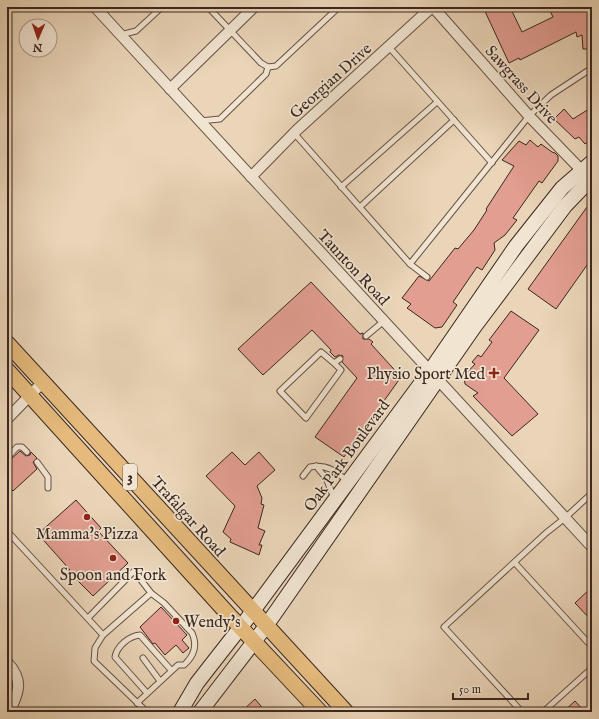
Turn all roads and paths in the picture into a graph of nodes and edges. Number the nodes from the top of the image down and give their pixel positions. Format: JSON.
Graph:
{"nodes":[{"id":1,"x":95,"y":7,"type":"edge"},
{"id":2,"x":162,"y":7,"type":"edge"},
{"id":3,"x":208,"y":7,"type":"edge"},
{"id":4,"x":254,"y":7,"type":"edge"},
{"id":5,"x":339,"y":7,"type":"edge"},
{"id":6,"x":432,"y":7,"type":"edge"},
{"id":7,"x":230,"y":31,"type":"junction"},
{"id":8,"x":120,"y":35,"type":"junction"},
{"id":9,"x":388,"y":46,"type":"junction"},
{"id":10,"x":268,"y":67,"type":"junction"},
{"id":11,"x":592,"y":68,"type":"edge"},
{"id":12,"x":170,"y":89,"type":"junction"},
{"id":13,"x":437,"y":102,"type":"junction"},
{"id":14,"x":529,"y":116,"type":"junction"},
{"id":15,"x":454,"y":120,"type":"junction"},
{"id":16,"x":199,"y":121,"type":"junction"},
{"id":17,"x":294,"y":133,"type":"junction"},
{"id":18,"x":492,"y":163,"type":"junction"},
{"id":19,"x":589,"y":172,"type":"edge"},
{"id":20,"x":251,"y":177,"type":"junction"},
{"id":21,"x":341,"y":187,"type":"junction"},
{"id":22,"x":360,"y":208,"type":"junction"},
{"id":23,"x":410,"y":264,"type":"junction"},
{"id":24,"x":427,"y":277,"type":"dead end"},
{"id":25,"x":384,"y":321,"type":"junction"},
{"id":26,"x":366,"y":336,"type":"dead end"},
{"id":27,"x":7,"y":343,"type":"edge"},
{"id":28,"x":340,"y":359,"type":"dead end"},
{"id":29,"x":334,"y":363,"type":"junction"},
{"id":30,"x":7,"y":370,"type":"edge"},
{"id":31,"x":434,"y":376,"type":"junction"},
{"id":32,"x":43,"y":382,"type":"junction"},
{"id":33,"x":30,"y":395,"type":"junction"},
{"id":34,"x":7,"y":419,"type":"edge"},
{"id":35,"x":27,"y":452,"type":"dead end"},
{"id":36,"x":7,"y":458,"type":"edge"},
{"id":37,"x":36,"y":462,"type":"dead end"},
{"id":38,"x":316,"y":466,"type":"junction"},
{"id":39,"x":303,"y":476,"type":"dead end"},
{"id":40,"x":348,"y":481,"type":"junction"},
{"id":41,"x":48,"y":488,"type":"dead end"},
{"id":42,"x":360,"y":491,"type":"junction"},
{"id":43,"x":592,"y":493,"type":"edge"},
{"id":44,"x":334,"y":499,"type":"junction"},
{"id":45,"x":565,"y":518,"type":"junction"},
{"id":46,"x":7,"y":531,"type":"edge"},
{"id":47,"x":592,"y":547,"type":"edge"},
{"id":48,"x":515,"y":563,"type":"junction"},
{"id":49,"x":151,"y":593,"type":"junction"},
{"id":50,"x":88,"y":618,"type":"junction"},
{"id":51,"x":247,"y":619,"type":"junction"},
{"id":52,"x":260,"y":633,"type":"junction"},
{"id":53,"x":103,"y":635,"type":"junction"},
{"id":54,"x":592,"y":647,"type":"edge"},
{"id":55,"x":143,"y":658,"type":"dead end"},
{"id":56,"x":7,"y":662,"type":"edge"},
{"id":57,"x":592,"y":668,"type":"edge"},
{"id":58,"x":171,"y":670,"type":"junction"},
{"id":59,"x":160,"y":681,"type":"junction"},
{"id":60,"x":147,"y":693,"type":"junction"},
{"id":61,"x":137,"y":703,"type":"junction"},
{"id":62,"x":8,"y":712,"type":"edge"},
{"id":63,"x":147,"y":712,"type":"edge"},
{"id":64,"x":180,"y":712,"type":"edge"},
{"id":65,"x":200,"y":712,"type":"edge"},
{"id":66,"x":320,"y":712,"type":"edge"},
{"id":67,"x":346,"y":712,"type":"edge"},
{"id":68,"x":522,"y":712,"type":"edge"},
{"id":69,"x":543,"y":712,"type":"edge"}],
"edges":[{"from":1,"to":8,"type":"street","name":"Taunton Road"},
{"from":2,"to":8,"type":"lane"},
{"from":3,"to":7,"type":"lane"},
{"from":4,"to":7,"type":"street"},
{"from":5,"to":10,"type":"lane"},
{"from":6,"to":9,"type":"street","name":"Georgian Drive"},
{"from":6,"to":14,"type":"street","name":"Sawgrass Drive"},
{"from":7,"to":10,"type":"lane"},
{"from":7,"to":12,"type":"street"},
{"from":8,"to":12,"type":"street","name":"Taunton Road"},
{"from":9,"to":13,"type":"lane"},
{"from":9,"to":17,"type":"street","name":"Georgian Drive"},
{"from":10,"to":16,"type":"lane"},
{"from":11,"to":14,"type":"lane"},
{"from":12,"to":16,"type":"street","name":"Taunton Road"},
{"from":13,"to":15,"type":"lane"},
{"from":13,"to":21,"type":"lane"},
{"from":14,"to":18,"type":"lane"},
{"from":14,"to":19,"type":"street","name":"Sawgrass Drive"},
{"from":15,"to":18,"type":"lane"},
{"from":15,"to":22,"type":"lane"},
{"from":16,"to":20,"type":"street","name":"Taunton Road"},
{"from":17,"to":20,"type":"street","name":"Georgian Drive"},
{"from":17,"to":21,"type":"lane"},
{"from":18,"to":23,"type":"lane"},
{"from":19,"to":31,"type":"street","name":"Oak Park Boulevard"},
{"from":20,"to":25,"type":"street","name":"Taunton Road"},
{"from":21,"to":22,"type":"lane"},
{"from":22,"to":23,"type":"lane"},
{"from":23,"to":24,"type":"lane"},
{"from":25,"to":26,"type":"lane"},
{"from":25,"to":31,"type":"street","name":"Taunton Road"},
{"from":27,"to":32,"type":"main road","name":"Trafalgar Road","number":"3"},
{"from":28,"to":29,"type":"lane"},
{"from":29,"to":29,"type":"lane"},
{"from":30,"to":33,"type":"main road","name":"Trafalgar Road","number":"3"},
{"from":31,"to":40,"type":"street","name":"Oak Park Boulevard"},
{"from":31,"to":42,"type":"street","name":"Oak Park Boulevard"},
{"from":31,"to":45,"type":"street","name":"Taunton Road"},
{"from":32,"to":33,"type":"street"},
{"from":32,"to":51,"type":"main road","name":"Trafalgar Road","number":"3"},
{"from":33,"to":34,"type":"street"},
{"from":33,"to":51,"type":"main road","name":"Trafalgar Road","number":"3"},
{"from":35,"to":36,"type":"lane"},
{"from":37,"to":41,"type":"lane"},
{"from":38,"to":39,"type":"lane"},
{"from":38,"to":40,"type":"lane"},
{"from":38,"to":44,"type":"lane"},
{"from":40,"to":42,"type":"lane"},
{"from":40,"to":44,"type":"street","name":"Oak Park Boulevard"},
{"from":42,"to":52,"type":"street","name":"Oak Park Boulevard"},
{"from":43,"to":45,"type":"lane"},
{"from":44,"to":51,"type":"street","name":"Oak Park Boulevard"},
{"from":45,"to":47,"type":"street","name":"Taunton Road"},
{"from":45,"to":48,"type":"lane"},
{"from":46,"to":50,"type":"lane"},
{"from":48,"to":54,"type":"lane"},
{"from":48,"to":68,"type":"lane"},
{"from":49,"to":50,"type":"lane"},
{"from":49,"to":53,"type":"lane"},
{"from":49,"to":58,"type":"lane"},
{"from":50,"to":53,"type":"lane"},
{"from":51,"to":52,"type":"main road","name":"Trafalgar Road","number":"3"},
{"from":51,"to":64,"type":"street","name":"Oak Park Boulevard"},
{"from":52,"to":65,"type":"street","name":"Oak Park Boulevard"},
{"from":52,"to":66,"type":"main road","name":"Trafalgar Road","number":"3"},
{"from":52,"to":67,"type":"main road","name":"Trafalgar Road","number":"3"},
{"from":53,"to":61,"type":"lane"},
{"from":55,"to":59,"type":"lane"},
{"from":56,"to":62,"type":"street"},
{"from":57,"to":69,"type":"lane"},
{"from":58,"to":59,"type":"lane"},
{"from":58,"to":60,"type":"lane"},
{"from":59,"to":60,"type":"lane"},
{"from":60,"to":61,"type":"lane"},
{"from":61,"to":63,"type":"lane"}]}
